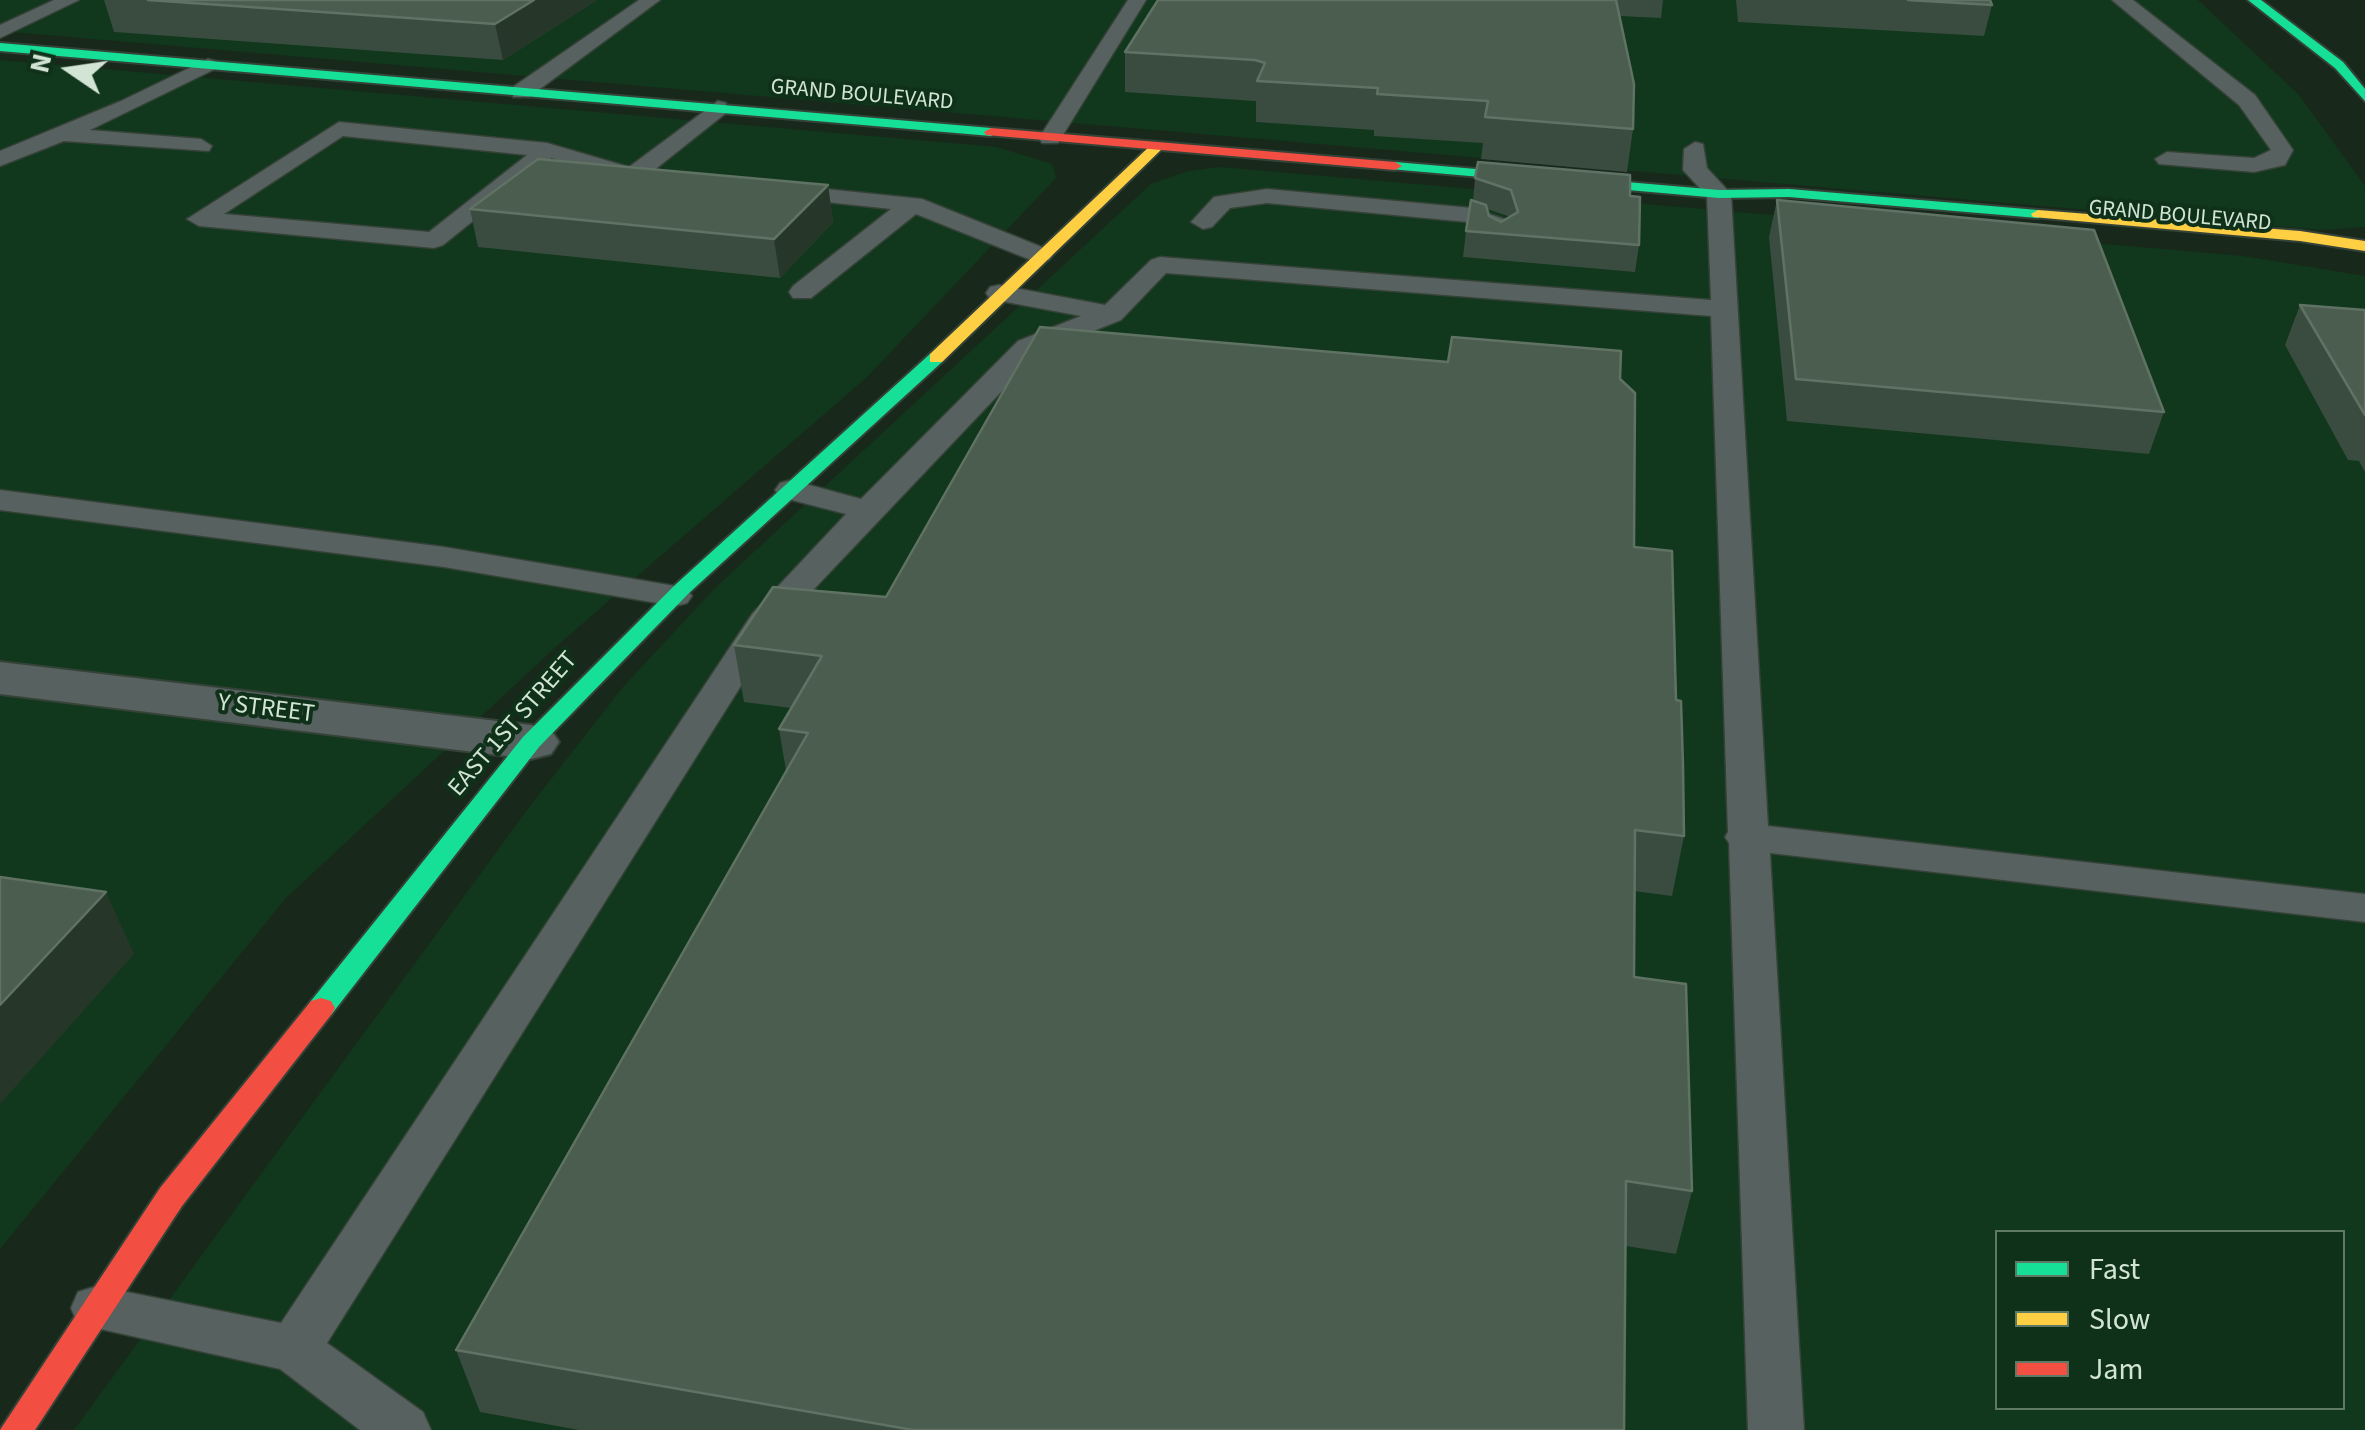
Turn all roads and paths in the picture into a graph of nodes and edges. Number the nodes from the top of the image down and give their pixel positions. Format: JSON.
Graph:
{"nodes":[{"id":1,"x":70,"y":0,"type":"edge"},
{"id":2,"x":650,"y":0,"type":"edge"},
{"id":3,"x":1137,"y":0,"type":"edge"},
{"id":4,"x":2121,"y":0,"type":"edge"},
{"id":5,"x":2254,"y":0,"type":"edge"},
{"id":6,"x":0,"y":32,"type":"edge"},
{"id":7,"x":0,"y":46,"type":"edge"},
{"id":8,"x":208,"y":64,"type":"junction"},
{"id":9,"x":521,"y":92,"type":"junction"},
{"id":10,"x":2365,"y":97,"type":"edge"},
{"id":11,"x":718,"y":108,"type":"junction"},
{"id":12,"x":60,"y":135,"type":"junction"},
{"id":13,"x":1050,"y":138,"type":"junction"},
{"id":14,"x":201,"y":146,"type":"dead end"},
{"id":15,"x":1156,"y":147,"type":"junction"},
{"id":16,"x":1695,"y":149,"type":"dead end"},
{"id":17,"x":547,"y":150,"type":"junction"},
{"id":18,"x":2167,"y":159,"type":"dead end"},
{"id":19,"x":0,"y":160,"type":"edge"},
{"id":20,"x":633,"y":176,"type":"junction"},
{"id":21,"x":689,"y":182,"type":"edge"},
{"id":22,"x":745,"y":188,"type":"edge"},
{"id":23,"x":1719,"y":194,"type":"junction"},
{"id":24,"x":913,"y":204,"type":"junction"},
{"id":25,"x":1203,"y":222,"type":"dead end"},
{"id":26,"x":2338,"y":244,"type":"junction"},
{"id":27,"x":2365,"y":246,"type":"edge"},
{"id":28,"x":2310,"y":253,"type":"junction"},
{"id":29,"x":1040,"y":255,"type":"junction"},
{"id":30,"x":2365,"y":267,"type":"edge"},
{"id":31,"x":1492,"y":291,"type":"junction"},
{"id":32,"x":802,"y":292,"type":"dead end"},
{"id":33,"x":998,"y":293,"type":"junction"},
{"id":34,"x":1724,"y":309,"type":"junction"},
{"id":35,"x":1111,"y":314,"type":"junction"},
{"id":36,"x":791,"y":490,"type":"junction"},
{"id":37,"x":0,"y":500,"type":"edge"},
{"id":38,"x":868,"y":510,"type":"junction"},
{"id":39,"x":675,"y":596,"type":"junction"},
{"id":40,"x":0,"y":678,"type":"edge"},
{"id":41,"x":532,"y":742,"type":"junction"},
{"id":42,"x":1745,"y":837,"type":"junction"},
{"id":43,"x":2365,"y":908,"type":"edge"},
{"id":44,"x":97,"y":1308,"type":"junction"},
{"id":45,"x":294,"y":1349,"type":"junction"},
{"id":46,"x":16,"y":1430,"type":"edge"},
{"id":47,"x":403,"y":1430,"type":"edge"},
{"id":48,"x":1776,"y":1430,"type":"edge"}],
"edges":[{"from":1,"to":6,"type":"lane"},
{"from":2,"to":9,"type":"lane"},
{"from":3,"to":13,"type":"lane"},
{"from":4,"to":18,"type":"lane"},
{"from":5,"to":10,"type":"main road"},
{"from":7,"to":8,"type":"main road","name":"GRAND BOULEVARD"},
{"from":8,"to":9,"type":"main road","name":"GRAND BOULEVARD"},
{"from":8,"to":12,"type":"lane"},
{"from":9,"to":11,"type":"main road","name":"GRAND BOULEVARD"},
{"from":11,"to":13,"type":"main road","name":"GRAND BOULEVARD"},
{"from":11,"to":20,"type":"lane"},
{"from":12,"to":14,"type":"lane"},
{"from":12,"to":19,"type":"lane"},
{"from":13,"to":15,"type":"main road","name":"GRAND BOULEVARD"},
{"from":15,"to":23,"type":"main road","name":"GRAND BOULEVARD"},
{"from":15,"to":29,"type":"main road","name":"EAST 1ST STREET"},
{"from":16,"to":23,"type":"lane"},
{"from":17,"to":17,"type":"lane"},
{"from":17,"to":20,"type":"lane"},
{"from":20,"to":21,"type":"lane"},
{"from":22,"to":24,"type":"lane"},
{"from":23,"to":26,"type":"main road","name":"GRAND BOULEVARD"},
{"from":23,"to":28,"type":"main road","name":"GRAND BOULEVARD"},
{"from":23,"to":34,"type":"lane"},
{"from":24,"to":29,"type":"lane"},
{"from":24,"to":32,"type":"lane"},
{"from":25,"to":31,"type":"lane"},
{"from":26,"to":27,"type":"main road","name":"GRAND BOULEVARD"},
{"from":26,"to":28,"type":"main road","name":"GRAND BOULEVARD"},
{"from":28,"to":30,"type":"main road"},
{"from":29,"to":33,"type":"main road","name":"EAST 1ST STREET"},
{"from":31,"to":34,"type":"lane"},
{"from":31,"to":35,"type":"lane"},
{"from":33,"to":35,"type":"lane"},
{"from":33,"to":36,"type":"main road","name":"EAST 1ST STREET"},
{"from":34,"to":42,"type":"lane"},
{"from":35,"to":38,"type":"lane"},
{"from":36,"to":38,"type":"lane"},
{"from":36,"to":39,"type":"main road","name":"EAST 1ST STREET"},
{"from":37,"to":39,"type":"lane"},
{"from":38,"to":45,"type":"lane"},
{"from":39,"to":41,"type":"main road","name":"EAST 1ST STREET"},
{"from":40,"to":41,"type":"street","name":"Y STREET"},
{"from":41,"to":44,"type":"main road","name":"EAST 1ST STREET"},
{"from":42,"to":43,"type":"lane"},
{"from":42,"to":48,"type":"lane"},
{"from":44,"to":45,"type":"lane"},
{"from":44,"to":46,"type":"main road","name":"EAST 1ST STREET"},
{"from":45,"to":47,"type":"lane"}]}
